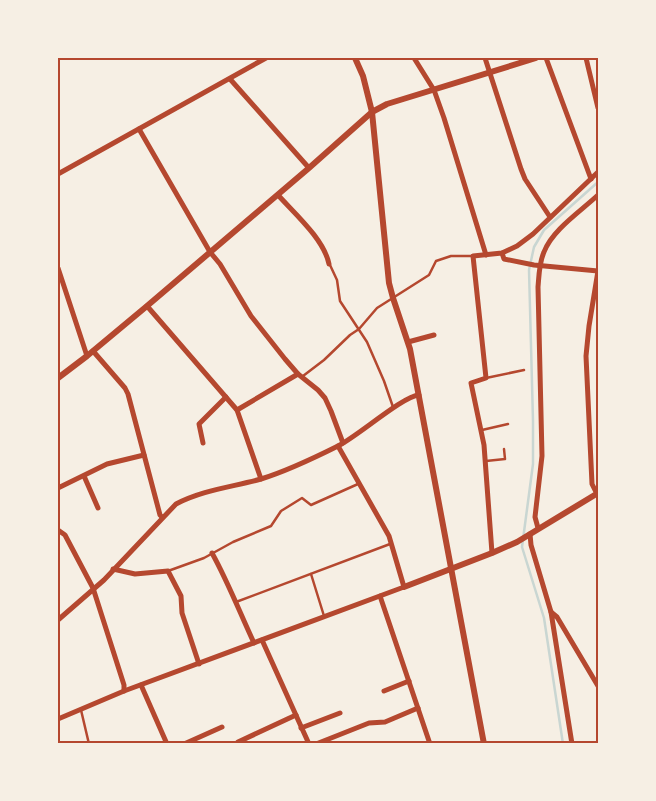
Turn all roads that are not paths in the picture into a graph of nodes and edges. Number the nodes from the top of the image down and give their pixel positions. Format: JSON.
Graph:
{"nodes":[{"id":1,"x":266,"y":58,"type":"edge"},
{"id":2,"x":355,"y":58,"type":"edge"},
{"id":3,"x":414,"y":58,"type":"edge"},
{"id":4,"x":485,"y":58,"type":"edge"},
{"id":5,"x":536,"y":58,"type":"edge"},
{"id":6,"x":546,"y":58,"type":"edge"},
{"id":7,"x":586,"y":58,"type":"edge"},
{"id":8,"x":489,"y":71,"type":"junction"},
{"id":9,"x":230,"y":79,"type":"junction"},
{"id":10,"x":434,"y":90,"type":"junction"},
{"id":11,"x":598,"y":108,"type":"edge"},
{"id":12,"x":372,"y":112,"type":"junction"},
{"id":13,"x":139,"y":128,"type":"junction"},
{"id":14,"x":309,"y":168,"type":"junction"},
{"id":15,"x":598,"y":172,"type":"edge"},
{"id":16,"x":58,"y":174,"type":"edge"},
{"id":17,"x":591,"y":179,"type":"junction"},
{"id":18,"x":278,"y":194,"type":"junction"},
{"id":19,"x":598,"y":195,"type":"edge"},
{"id":20,"x":550,"y":217,"type":"junction"},
{"id":21,"x":210,"y":252,"type":"junction"},
{"id":22,"x":502,"y":253,"type":"junction"},
{"id":23,"x":486,"y":255,"type":"junction"},
{"id":24,"x":473,"y":256,"type":"junction"},
{"id":25,"x":329,"y":264,"type":"joint"},
{"id":26,"x":537,"y":265,"type":"junction"},
{"id":27,"x":58,"y":268,"type":"edge"},
{"id":28,"x":598,"y":271,"type":"edge"},
{"id":29,"x":393,"y":298,"type":"junction"},
{"id":30,"x":147,"y":306,"type":"junction"},
{"id":31,"x":359,"y":329,"type":"junction"},
{"id":32,"x":434,"y":335,"type":"dead end"},
{"id":33,"x":408,"y":342,"type":"junction"},
{"id":34,"x":93,"y":351,"type":"junction"},
{"id":35,"x":87,"y":356,"type":"junction"},
{"id":36,"x":524,"y":370,"type":"dead end"},
{"id":37,"x":300,"y":375,"type":"junction"},
{"id":38,"x":58,"y":378,"type":"edge"},
{"id":39,"x":486,"y":378,"type":"junction"},
{"id":40,"x":419,"y":395,"type":"junction"},
{"id":41,"x":226,"y":398,"type":"junction"},
{"id":42,"x":393,"y":408,"type":"junction"},
{"id":43,"x":237,"y":410,"type":"junction"},
{"id":44,"x":508,"y":424,"type":"dead end"},
{"id":45,"x":481,"y":430,"type":"junction"},
{"id":46,"x":203,"y":443,"type":"dead end"},
{"id":47,"x":341,"y":444,"type":"junction"},
{"id":48,"x":504,"y":449,"type":"dead end"},
{"id":49,"x":144,"y":456,"type":"junction"},
{"id":50,"x":485,"y":461,"type":"junction"},
{"id":51,"x":84,"y":476,"type":"junction"},
{"id":52,"x":261,"y":479,"type":"junction"},
{"id":53,"x":360,"y":483,"type":"junction"},
{"id":54,"x":58,"y":488,"type":"edge"},
{"id":55,"x":598,"y":493,"type":"edge"},
{"id":56,"x":98,"y":508,"type":"dead end"},
{"id":57,"x":162,"y":517,"type":"junction"},
{"id":58,"x":538,"y":528,"type":"junction"},
{"id":59,"x":58,"y":530,"type":"edge"},
{"id":60,"x":529,"y":534,"type":"junction"},
{"id":61,"x":392,"y":544,"type":"junction"},
{"id":62,"x":212,"y":553,"type":"junction"},
{"id":63,"x":492,"y":553,"type":"junction"},
{"id":64,"x":113,"y":569,"type":"junction"},
{"id":65,"x":451,"y":570,"type":"junction"},
{"id":66,"x":168,"y":571,"type":"junction"},
{"id":67,"x":311,"y":574,"type":"junction"},
{"id":68,"x":404,"y":587,"type":"junction"},
{"id":69,"x":94,"y":588,"type":"junction"},
{"id":70,"x":380,"y":596,"type":"junction"},
{"id":71,"x":235,"y":602,"type":"junction"},
{"id":72,"x":551,"y":612,"type":"junction"},
{"id":73,"x":325,"y":618,"type":"junction"},
{"id":74,"x":58,"y":620,"type":"edge"},
{"id":75,"x":262,"y":640,"type":"junction"},
{"id":76,"x":254,"y":643,"type":"junction"},
{"id":77,"x":200,"y":664,"type":"junction"},
{"id":78,"x":409,"y":681,"type":"junction"},
{"id":79,"x":142,"y":685,"type":"junction"},
{"id":80,"x":598,"y":686,"type":"edge"},
{"id":81,"x":384,"y":691,"type":"dead end"},
{"id":82,"x":124,"y":692,"type":"junction"},
{"id":83,"x":418,"y":708,"type":"junction"},
{"id":84,"x":81,"y":710,"type":"junction"},
{"id":85,"x":340,"y":713,"type":"dead end"},
{"id":86,"x":296,"y":715,"type":"junction"},
{"id":87,"x":58,"y":720,"type":"edge"},
{"id":88,"x":222,"y":727,"type":"dead end"},
{"id":89,"x":302,"y":728,"type":"junction"},
{"id":90,"x":238,"y":742,"type":"dead end"},
{"id":91,"x":89,"y":744,"type":"edge"},
{"id":92,"x":167,"y":744,"type":"edge"},
{"id":93,"x":184,"y":744,"type":"edge"},
{"id":94,"x":309,"y":744,"type":"edge"},
{"id":95,"x":316,"y":744,"type":"edge"},
{"id":96,"x":430,"y":744,"type":"edge"},
{"id":97,"x":484,"y":744,"type":"edge"},
{"id":98,"x":572,"y":744,"type":"edge"}],
"edges":[{"from":1,"to":9,"type":"street"},
{"from":2,"to":12,"type":"street"},
{"from":3,"to":10,"type":"street"},
{"from":4,"to":8,"type":"street"},
{"from":5,"to":8,"type":"street"},
{"from":6,"to":17,"type":"street"},
{"from":7,"to":11,"type":"street"},
{"from":8,"to":10,"type":"street"},
{"from":8,"to":20,"type":"street"},
{"from":9,"to":13,"type":"street"},
{"from":9,"to":14,"type":"street"},
{"from":10,"to":12,"type":"street"},
{"from":10,"to":23,"type":"street"},
{"from":12,"to":14,"type":"street"},
{"from":12,"to":29,"type":"street"},
{"from":13,"to":16,"type":"street"},
{"from":13,"to":21,"type":"street"},
{"from":14,"to":18,"type":"street"},
{"from":15,"to":17,"type":"street"},
{"from":17,"to":20,"type":"street"},
{"from":18,"to":21,"type":"street"},
{"from":18,"to":25,"type":"street"},
{"from":19,"to":26,"type":"street"},
{"from":20,"to":22,"type":"street"},
{"from":21,"to":30,"type":"street"},
{"from":21,"to":37,"type":"street"},
{"from":22,"to":23,"type":"street"},
{"from":22,"to":26,"type":"street"},
{"from":23,"to":24,"type":"street"},
{"from":24,"to":29,"type":"lane"},
{"from":24,"to":39,"type":"street"},
{"from":25,"to":31,"type":"lane"},
{"from":26,"to":28,"type":"street"},
{"from":26,"to":58,"type":"street"},
{"from":27,"to":35,"type":"street"},
{"from":28,"to":55,"type":"street"},
{"from":29,"to":31,"type":"lane"},
{"from":29,"to":33,"type":"street"},
{"from":30,"to":34,"type":"street"},
{"from":30,"to":41,"type":"street"},
{"from":31,"to":37,"type":"lane"},
{"from":31,"to":42,"type":"lane"},
{"from":32,"to":33,"type":"street"},
{"from":33,"to":40,"type":"street"},
{"from":34,"to":35,"type":"street"},
{"from":34,"to":49,"type":"street"},
{"from":35,"to":38,"type":"street"},
{"from":36,"to":39,"type":"lane"},
{"from":37,"to":43,"type":"street"},
{"from":37,"to":47,"type":"street"},
{"from":39,"to":45,"type":"street"},
{"from":40,"to":42,"type":"street"},
{"from":40,"to":65,"type":"street"},
{"from":41,"to":43,"type":"street"},
{"from":41,"to":46,"type":"street"},
{"from":42,"to":47,"type":"street"},
{"from":43,"to":52,"type":"street"},
{"from":44,"to":45,"type":"lane"},
{"from":45,"to":50,"type":"street"},
{"from":47,"to":52,"type":"street"},
{"from":47,"to":53,"type":"street"},
{"from":48,"to":50,"type":"lane"},
{"from":49,"to":51,"type":"street"},
{"from":49,"to":57,"type":"street"},
{"from":50,"to":63,"type":"street"},
{"from":51,"to":54,"type":"street"},
{"from":51,"to":56,"type":"street"},
{"from":52,"to":57,"type":"street"},
{"from":53,"to":61,"type":"street"},
{"from":53,"to":62,"type":"lane"},
{"from":55,"to":58,"type":"street"},
{"from":57,"to":64,"type":"street"},
{"from":58,"to":60,"type":"street"},
{"from":59,"to":69,"type":"street"},
{"from":60,"to":63,"type":"street"},
{"from":60,"to":72,"type":"street"},
{"from":61,"to":67,"type":"lane"},
{"from":61,"to":68,"type":"street"},
{"from":62,"to":66,"type":"lane"},
{"from":62,"to":71,"type":"street"},
{"from":63,"to":65,"type":"street"},
{"from":64,"to":66,"type":"street"},
{"from":64,"to":69,"type":"street"},
{"from":65,"to":68,"type":"street"},
{"from":65,"to":97,"type":"street"},
{"from":66,"to":77,"type":"street"},
{"from":67,"to":71,"type":"lane"},
{"from":67,"to":73,"type":"lane"},
{"from":68,"to":70,"type":"street"},
{"from":69,"to":74,"type":"street"},
{"from":69,"to":82,"type":"street"},
{"from":70,"to":73,"type":"street"},
{"from":70,"to":78,"type":"street"},
{"from":71,"to":76,"type":"street"},
{"from":72,"to":80,"type":"street"},
{"from":72,"to":98,"type":"street"},
{"from":73,"to":75,"type":"street"},
{"from":75,"to":76,"type":"street"},
{"from":75,"to":86,"type":"street"},
{"from":76,"to":77,"type":"street"},
{"from":77,"to":79,"type":"street"},
{"from":78,"to":81,"type":"street"},
{"from":78,"to":83,"type":"street"},
{"from":79,"to":82,"type":"street"},
{"from":79,"to":92,"type":"street"},
{"from":82,"to":84,"type":"street"},
{"from":83,"to":95,"type":"street"},
{"from":83,"to":96,"type":"street"},
{"from":84,"to":87,"type":"street"},
{"from":84,"to":91,"type":"lane"},
{"from":85,"to":89,"type":"street"},
{"from":86,"to":89,"type":"street"},
{"from":86,"to":90,"type":"street"},
{"from":88,"to":93,"type":"street"},
{"from":89,"to":94,"type":"street"}]}
